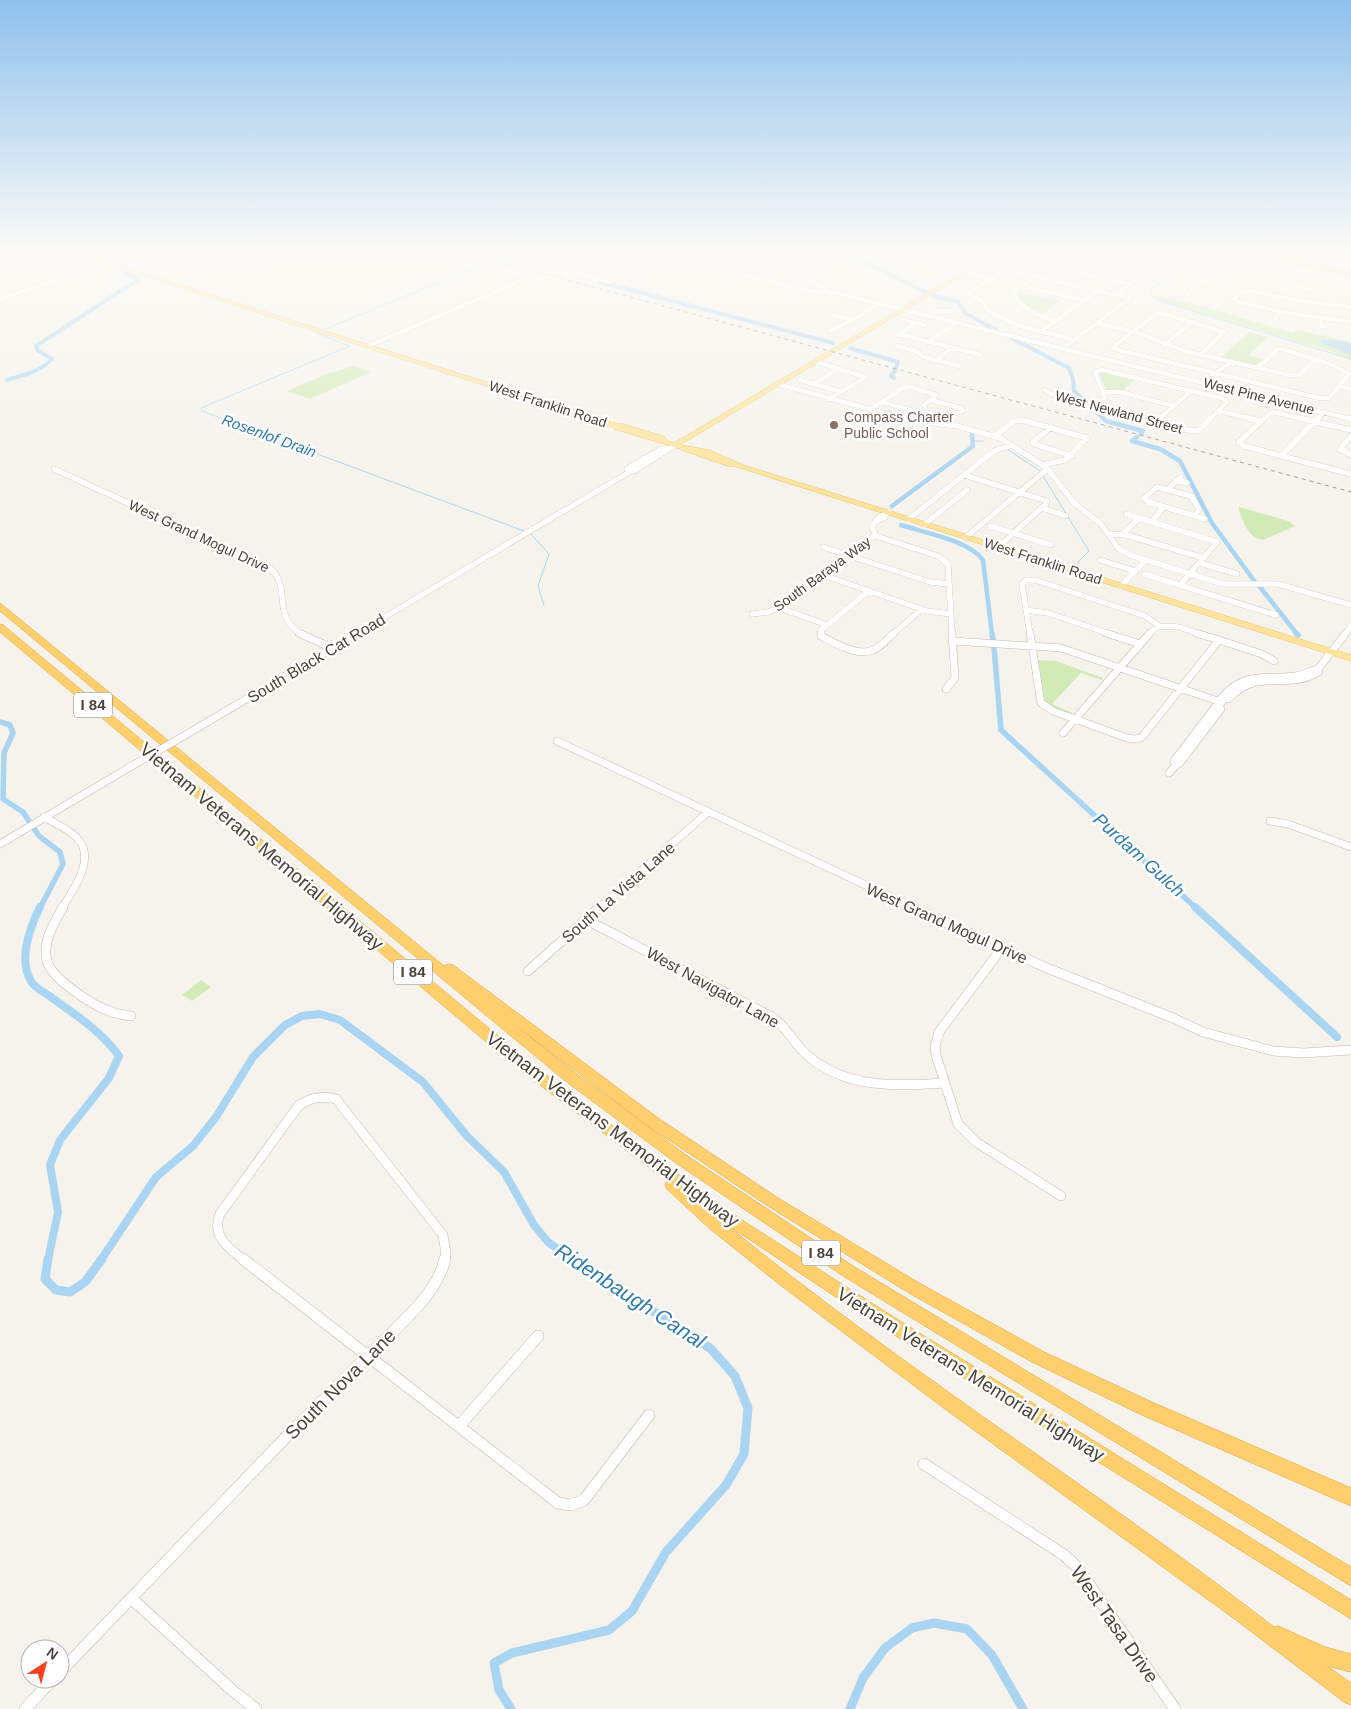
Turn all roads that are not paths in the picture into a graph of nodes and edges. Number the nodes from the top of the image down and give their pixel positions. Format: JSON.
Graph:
{"nodes":[{"id":1,"x":320,"y":331,"type":"edge"},
{"id":2,"x":404,"y":331,"type":"edge"},
{"id":3,"x":868,"y":331,"type":"edge"},
{"id":4,"x":903,"y":331,"type":"edge"},
{"id":5,"x":945,"y":331,"type":"edge"},
{"id":6,"x":990,"y":331,"type":"edge"},
{"id":7,"x":1035,"y":331,"type":"edge"},
{"id":8,"x":1087,"y":331,"type":"edge"},
{"id":9,"x":1128,"y":331,"type":"edge"},
{"id":10,"x":1182,"y":331,"type":"edge"},
{"id":11,"x":1220,"y":331,"type":"edge"},
{"id":12,"x":1040,"y":332,"type":"joint"},
{"id":13,"x":1133,"y":332,"type":"junction"},
{"id":14,"x":1075,"y":340,"type":"junction"},
{"id":15,"x":927,"y":342,"type":"junction"},
{"id":16,"x":1164,"y":345,"type":"junction"},
{"id":17,"x":368,"y":346,"type":"junction"},
{"id":18,"x":897,"y":346,"type":"dead end"},
{"id":19,"x":951,"y":348,"type":"junction"},
{"id":20,"x":1063,"y":348,"type":"junction"},
{"id":21,"x":981,"y":355,"type":"dead end"},
{"id":22,"x":1200,"y":355,"type":"junction"},
{"id":23,"x":1316,"y":359,"type":"junction"},
{"id":24,"x":936,"y":360,"type":"junction"},
{"id":25,"x":1229,"y":361,"type":"junction"},
{"id":26,"x":816,"y":362,"type":"junction"},
{"id":27,"x":959,"y":366,"type":"dead end"},
{"id":28,"x":1139,"y":367,"type":"junction"},
{"id":29,"x":839,"y":368,"type":"junction"},
{"id":30,"x":1258,"y":368,"type":"junction"},
{"id":31,"x":1215,"y":373,"type":"junction"},
{"id":32,"x":1128,"y":376,"type":"junction"},
{"id":33,"x":800,"y":380,"type":"dead end"},
{"id":34,"x":1204,"y":383,"type":"junction"},
{"id":35,"x":777,"y":384,"type":"junction"},
{"id":36,"x":814,"y":384,"type":"junction"},
{"id":37,"x":1340,"y":386,"type":"junction"},
{"id":38,"x":1351,"y":389,"type":"edge"},
{"id":39,"x":1045,"y":390,"type":"dead end"},
{"id":40,"x":1191,"y":391,"type":"junction"},
{"id":41,"x":842,"y":392,"type":"junction"},
{"id":42,"x":1103,"y":392,"type":"junction"},
{"id":43,"x":829,"y":399,"type":"junction"},
{"id":44,"x":931,"y":400,"type":"junction"},
{"id":45,"x":881,"y":402,"type":"junction"},
{"id":46,"x":1097,"y":406,"type":"junction"},
{"id":47,"x":1174,"y":406,"type":"junction"},
{"id":48,"x":869,"y":410,"type":"junction"},
{"id":49,"x":1218,"y":411,"type":"junction"},
{"id":50,"x":1321,"y":411,"type":"junction"},
{"id":51,"x":926,"y":412,"type":"junction"},
{"id":52,"x":1351,"y":419,"type":"edge"},
{"id":53,"x":1260,"y":421,"type":"junction"},
{"id":54,"x":1313,"y":421,"type":"junction"},
{"id":55,"x":930,"y":422,"type":"junction"},
{"id":56,"x":1156,"y":422,"type":"junction"},
{"id":57,"x":1051,"y":427,"type":"junction"},
{"id":58,"x":1351,"y":430,"type":"edge"},
{"id":59,"x":995,"y":436,"type":"junction"},
{"id":60,"x":1351,"y":436,"type":"edge"},
{"id":61,"x":675,"y":445,"type":"junction"},
{"id":62,"x":1012,"y":445,"type":"junction"},
{"id":63,"x":1351,"y":455,"type":"edge"},
{"id":64,"x":1072,"y":456,"type":"junction"},
{"id":65,"x":1281,"y":456,"type":"junction"},
{"id":66,"x":1044,"y":468,"type":"junction"},
{"id":67,"x":54,"y":469,"type":"dead end"},
{"id":68,"x":1351,"y":474,"type":"edge"},
{"id":69,"x":964,"y":475,"type":"junction"},
{"id":70,"x":1187,"y":483,"type":"dead end"},
{"id":71,"x":1168,"y":489,"type":"junction"},
{"id":72,"x":967,"y":490,"type":"dead end"},
{"id":73,"x":1020,"y":492,"type":"junction"},
{"id":74,"x":1163,"y":507,"type":"junction"},
{"id":75,"x":1042,"y":508,"type":"junction"},
{"id":76,"x":886,"y":514,"type":"junction"},
{"id":77,"x":1126,"y":514,"type":"dead end"},
{"id":78,"x":1066,"y":516,"type":"dead end"},
{"id":79,"x":1195,"y":516,"type":"junction"},
{"id":80,"x":1139,"y":518,"type":"junction"},
{"id":81,"x":909,"y":519,"type":"junction"},
{"id":82,"x":1205,"y":519,"type":"dead end"},
{"id":83,"x":1152,"y":522,"type":"junction"},
{"id":84,"x":925,"y":524,"type":"junction"},
{"id":85,"x":990,"y":526,"type":"dead end"},
{"id":86,"x":1013,"y":534,"type":"junction"},
{"id":87,"x":1123,"y":534,"type":"junction"},
{"id":88,"x":876,"y":536,"type":"junction"},
{"id":89,"x":1109,"y":536,"type":"junction"},
{"id":90,"x":966,"y":537,"type":"junction"},
{"id":91,"x":1051,"y":545,"type":"dead end"},
{"id":92,"x":823,"y":547,"type":"dead end"},
{"id":93,"x":998,"y":547,"type":"junction"},
{"id":94,"x":846,"y":554,"type":"junction"},
{"id":95,"x":1100,"y":560,"type":"dead end"},
{"id":96,"x":1202,"y":560,"type":"junction"},
{"id":97,"x":1145,"y":561,"type":"junction"},
{"id":98,"x":1135,"y":571,"type":"junction"},
{"id":99,"x":820,"y":574,"type":"junction"},
{"id":100,"x":1144,"y":574,"type":"dead end"},
{"id":101,"x":1190,"y":574,"type":"junction"},
{"id":102,"x":1237,"y":574,"type":"dead end"},
{"id":103,"x":949,"y":584,"type":"junction"},
{"id":104,"x":1180,"y":585,"type":"junction"},
{"id":105,"x":1121,"y":586,"type":"junction"},
{"id":106,"x":870,"y":591,"type":"junction"},
{"id":107,"x":1351,"y":605,"type":"edge"},
{"id":108,"x":0,"y":606,"type":"edge"},
{"id":109,"x":777,"y":607,"type":"junction"},
{"id":110,"x":922,"y":609,"type":"junction"},
{"id":111,"x":1026,"y":610,"type":"junction"},
{"id":112,"x":752,"y":614,"type":"dead end"},
{"id":113,"x":952,"y":614,"type":"junction"},
{"id":114,"x":1276,"y":615,"type":"dead end"},
{"id":115,"x":827,"y":625,"type":"junction"},
{"id":116,"x":1159,"y":626,"type":"junction"},
{"id":117,"x":1351,"y":626,"type":"edge"},
{"id":118,"x":0,"y":627,"type":"edge"},
{"id":119,"x":953,"y":640,"type":"junction"},
{"id":120,"x":1219,"y":640,"type":"junction"},
{"id":121,"x":1140,"y":644,"type":"junction"},
{"id":122,"x":1031,"y":645,"type":"junction"},
{"id":123,"x":332,"y":648,"type":"junction"},
{"id":124,"x":1333,"y":652,"type":"junction"},
{"id":125,"x":1351,"y":658,"type":"edge"},
{"id":126,"x":1274,"y":661,"type":"dead end"},
{"id":127,"x":1119,"y":668,"type":"junction"},
{"id":128,"x":946,"y":689,"type":"dead end"},
{"id":129,"x":1181,"y":689,"type":"junction"},
{"id":130,"x":1221,"y":703,"type":"junction"},
{"id":131,"x":1074,"y":719,"type":"junction"},
{"id":132,"x":1062,"y":732,"type":"dead end"},
{"id":133,"x":558,"y":741,"type":"dead end"},
{"id":134,"x":1170,"y":773,"type":"dead end"},
{"id":135,"x":707,"y":813,"type":"junction"},
{"id":136,"x":44,"y":817,"type":"junction"},
{"id":137,"x":1270,"y":821,"type":"dead end"},
{"id":138,"x":0,"y":844,"type":"edge"},
{"id":139,"x":1351,"y":847,"type":"edge"},
{"id":140,"x":327,"y":878,"type":"junction"},
{"id":141,"x":586,"y":920,"type":"junction"},
{"id":142,"x":1002,"y":948,"type":"junction"},
{"id":143,"x":528,"y":971,"type":"dead end"},
{"id":144,"x":131,"y":1016,"type":"dead end"},
{"id":145,"x":1351,"y":1050,"type":"edge"},
{"id":146,"x":944,"y":1083,"type":"junction"},
{"id":147,"x":642,"y":1156,"type":"junction"},
{"id":148,"x":1061,"y":1196,"type":"dead end"},
{"id":149,"x":538,"y":1336,"type":"dead end"},
{"id":150,"x":368,"y":1356,"type":"junction"},
{"id":151,"x":649,"y":1415,"type":"dead end"},
{"id":152,"x":459,"y":1426,"type":"junction"},
{"id":153,"x":924,"y":1464,"type":"dead end"},
{"id":154,"x":1320,"y":1485,"type":"junction"},
{"id":155,"x":1351,"y":1497,"type":"edge"},
{"id":156,"x":1351,"y":1502,"type":"edge"},
{"id":157,"x":1351,"y":1577,"type":"edge"},
{"id":158,"x":131,"y":1598,"type":"junction"},
{"id":159,"x":1351,"y":1610,"type":"edge"},
{"id":160,"x":1242,"y":1614,"type":"junction"},
{"id":161,"x":70,"y":1662,"type":"edge"},
{"id":162,"x":1351,"y":1663,"type":"edge"},
{"id":163,"x":44,"y":1689,"type":"edge"},
{"id":164,"x":1351,"y":1695,"type":"edge"},
{"id":165,"x":25,"y":1709,"type":"edge"},
{"id":166,"x":256,"y":1709,"type":"edge"},
{"id":167,"x":1175,"y":1709,"type":"edge"}],
"edges":[{"from":1,"to":17,"type":"main road","name":"West Franklin Road"},
{"from":2,"to":17,"type":"street"},
{"from":3,"to":26,"type":"main road"},
{"from":4,"to":15,"type":"street"},
{"from":5,"to":15,"type":"street"},
{"from":6,"to":20,"type":"street","name":"West Pine Avenue"},
{"from":7,"to":12,"type":"street"},
{"from":8,"to":14,"type":"street"},
{"from":9,"to":13,"type":"street"},
{"from":10,"to":16,"type":"street"},
{"from":11,"to":22,"type":"street"},
{"from":12,"to":14,"type":"street"},
{"from":13,"to":16,"type":"street"},
{"from":13,"to":31,"type":"street"},
{"from":14,"to":20,"type":"street"},
{"from":15,"to":19,"type":"street"},
{"from":16,"to":22,"type":"street"},
{"from":17,"to":61,"type":"main road","name":"West Franklin Road"},
{"from":18,"to":24,"type":"street"},
{"from":19,"to":21,"type":"street"},
{"from":19,"to":24,"type":"street"},
{"from":20,"to":28,"type":"street","name":"West Pine Avenue"},
{"from":22,"to":25,"type":"street"},
{"from":23,"to":30,"type":"street"},
{"from":23,"to":30,"type":"street"},
{"from":23,"to":37,"type":"street"},
{"from":24,"to":27,"type":"street"},
{"from":25,"to":30,"type":"street"},
{"from":25,"to":31,"type":"street"},
{"from":26,"to":29,"type":"street"},
{"from":26,"to":35,"type":"main road"},
{"from":28,"to":32,"type":"street"},
{"from":28,"to":34,"type":"street","name":"West Pine Avenue"},
{"from":29,"to":36,"type":"street"},
{"from":29,"to":41,"type":"street"},
{"from":31,"to":34,"type":"street"},
{"from":31,"to":37,"type":"street"},
{"from":32,"to":40,"type":"street"},
{"from":32,"to":42,"type":"street"},
{"from":33,"to":36,"type":"street"},
{"from":34,"to":50,"type":"street","name":"West Pine Avenue"},
{"from":35,"to":43,"type":"street"},
{"from":35,"to":61,"type":"main road"},
{"from":36,"to":41,"type":"street"},
{"from":37,"to":38,"type":"street"},
{"from":39,"to":46,"type":"street","name":"West Newland Street"},
{"from":40,"to":47,"type":"street"},
{"from":40,"to":49,"type":"street"},
{"from":41,"to":43,"type":"street"},
{"from":42,"to":46,"type":"street"},
{"from":42,"to":47,"type":"street"},
{"from":43,"to":48,"type":"street"},
{"from":44,"to":45,"type":"street"},
{"from":44,"to":51,"type":"street"},
{"from":44,"to":51,"type":"street"},
{"from":45,"to":48,"type":"street"},
{"from":45,"to":51,"type":"street"},
{"from":46,"to":56,"type":"street","name":"West Newland Street"},
{"from":47,"to":56,"type":"street"},
{"from":48,"to":55,"type":"street"},
{"from":49,"to":53,"type":"street"},
{"from":49,"to":56,"type":"street","name":"West Newland Street"},
{"from":50,"to":52,"type":"street","name":"West Pine Avenue"},
{"from":50,"to":54,"type":"street"},
{"from":51,"to":55,"type":"street"},
{"from":53,"to":54,"type":"street"},
{"from":53,"to":65,"type":"street"},
{"from":54,"to":58,"type":"street"},
{"from":54,"to":65,"type":"street"},
{"from":55,"to":59,"type":"street"},
{"from":57,"to":59,"type":"street"},
{"from":57,"to":64,"type":"street"},
{"from":57,"to":64,"type":"street"},
{"from":59,"to":62,"type":"street"},
{"from":60,"to":63,"type":"street"},
{"from":61,"to":76,"type":"main road","name":"West Franklin Road"},
{"from":61,"to":123,"type":"street","name":"South Black Cat Road"},
{"from":62,"to":66,"type":"street"},
{"from":62,"to":69,"type":"street"},
{"from":64,"to":66,"type":"street"},
{"from":65,"to":68,"type":"street"},
{"from":66,"to":73,"type":"street"},
{"from":66,"to":89,"type":"street"},
{"from":67,"to":123,"type":"street","name":"West Grand Mogul Drive"},
{"from":69,"to":73,"type":"street"},
{"from":69,"to":81,"type":"street"},
{"from":70,"to":71,"type":"street"},
{"from":71,"to":74,"type":"street"},
{"from":71,"to":79,"type":"street"},
{"from":72,"to":84,"type":"street"},
{"from":73,"to":75,"type":"street"},
{"from":73,"to":90,"type":"street"},
{"from":74,"to":79,"type":"street"},
{"from":74,"to":83,"type":"street"},
{"from":75,"to":78,"type":"street"},
{"from":75,"to":86,"type":"street"},
{"from":76,"to":81,"type":"main road","name":"West Franklin Road"},
{"from":76,"to":88,"type":"street","name":"South Baraya Way"},
{"from":77,"to":80,"type":"street"},
{"from":79,"to":82,"type":"street"},
{"from":80,"to":83,"type":"street"},
{"from":80,"to":87,"type":"street"},
{"from":81,"to":84,"type":"main road","name":"West Franklin Road"},
{"from":83,"to":96,"type":"street"},
{"from":84,"to":90,"type":"main road","name":"West Franklin Road"},
{"from":85,"to":86,"type":"street"},
{"from":86,"to":91,"type":"street"},
{"from":86,"to":93,"type":"street"},
{"from":87,"to":89,"type":"street"},
{"from":87,"to":96,"type":"street"},
{"from":88,"to":94,"type":"street","name":"South Baraya Way"},
{"from":88,"to":103,"type":"street"},
{"from":89,"to":97,"type":"street"},
{"from":90,"to":93,"type":"main road","name":"West Franklin Road"},
{"from":92,"to":94,"type":"street"},
{"from":93,"to":105,"type":"main road","name":"West Franklin Road"},
{"from":94,"to":99,"type":"street","name":"South Baraya Way"},
{"from":94,"to":103,"type":"street"},
{"from":95,"to":98,"type":"street"},
{"from":96,"to":101,"type":"street"},
{"from":96,"to":102,"type":"street"},
{"from":97,"to":98,"type":"street"},
{"from":97,"to":101,"type":"street"},
{"from":98,"to":105,"type":"street"},
{"from":99,"to":106,"type":"street"},
{"from":99,"to":109,"type":"street","name":"South Baraya Way"},
{"from":100,"to":104,"type":"street"},
{"from":101,"to":104,"type":"street"},
{"from":101,"to":107,"type":"street"},
{"from":103,"to":113,"type":"street"},
{"from":104,"to":114,"type":"street"},
{"from":105,"to":124,"type":"main road","name":"West Franklin Road"},
{"from":106,"to":110,"type":"street"},
{"from":106,"to":115,"type":"street"},
{"from":108,"to":140,"type":"highway","name":"Vietnam Veterans Memorial Highway","number":"I 84"},
{"from":109,"to":112,"type":"street","name":"South Baraya Way"},
{"from":109,"to":115,"type":"street"},
{"from":110,"to":113,"type":"street"},
{"from":110,"to":115,"type":"street"},
{"from":111,"to":116,"type":"street"},
{"from":111,"to":121,"type":"street"},
{"from":111,"to":122,"type":"street"},
{"from":113,"to":119,"type":"street"},
{"from":116,"to":120,"type":"street"},
{"from":116,"to":121,"type":"street"},
{"from":117,"to":124,"type":"street"},
{"from":118,"to":147,"type":"highway","name":"Vietnam Veterans Memorial Highway","number":"I 84"},
{"from":119,"to":122,"type":"street"},
{"from":119,"to":128,"type":"street"},
{"from":120,"to":126,"type":"street"},
{"from":120,"to":129,"type":"street"},
{"from":121,"to":127,"type":"street"},
{"from":122,"to":127,"type":"street"},
{"from":122,"to":131,"type":"street"},
{"from":123,"to":136,"type":"street","name":"South Black Cat Road","bridge":true},
{"from":124,"to":125,"type":"main road","name":"West Franklin Road"},
{"from":124,"to":130,"type":"street"},
{"from":127,"to":129,"type":"street"},
{"from":127,"to":131,"type":"street"},
{"from":129,"to":130,"type":"street"},
{"from":129,"to":131,"type":"street"},
{"from":130,"to":134,"type":"street"},
{"from":131,"to":132,"type":"street"},
{"from":133,"to":135,"type":"street","name":"West Grand Mogul Drive"},
{"from":135,"to":141,"type":"street","name":"South La Vista Lane"},
{"from":135,"to":142,"type":"street","name":"West Grand Mogul Drive"},
{"from":136,"to":138,"type":"street","name":"South Black Cat Road"},
{"from":136,"to":144,"type":"street"},
{"from":137,"to":139,"type":"street"},
{"from":140,"to":154,"type":"highway"},
{"from":140,"to":157,"type":"highway","name":"Vietnam Veterans Memorial Highway","number":"I 84"},
{"from":141,"to":143,"type":"street","name":"South La Vista Lane"},
{"from":141,"to":146,"type":"street","name":"West Navigator Lane"},
{"from":142,"to":145,"type":"street","name":"West Grand Mogul Drive"},
{"from":142,"to":146,"type":"street"},
{"from":146,"to":148,"type":"street"},
{"from":147,"to":159,"type":"highway","name":"Vietnam Veterans Memorial Highway","number":"I 84"},
{"from":147,"to":160,"type":"highway"},
{"from":149,"to":152,"type":"street"},
{"from":150,"to":150,"type":"street","name":"South Nova Lane"},
{"from":150,"to":152,"type":"street"},
{"from":150,"to":158,"type":"street","name":"South Nova Lane"},
{"from":151,"to":152,"type":"street"},
{"from":153,"to":167,"type":"street","name":"West Tasa Drive"},
{"from":154,"to":155,"type":"highway"},
{"from":154,"to":156,"type":"highway"},
{"from":158,"to":161,"type":"street","name":"South Nova Lane"},
{"from":158,"to":166,"type":"street"},
{"from":160,"to":162,"type":"highway"},
{"from":160,"to":164,"type":"highway"},
{"from":163,"to":165,"type":"street"}]}
